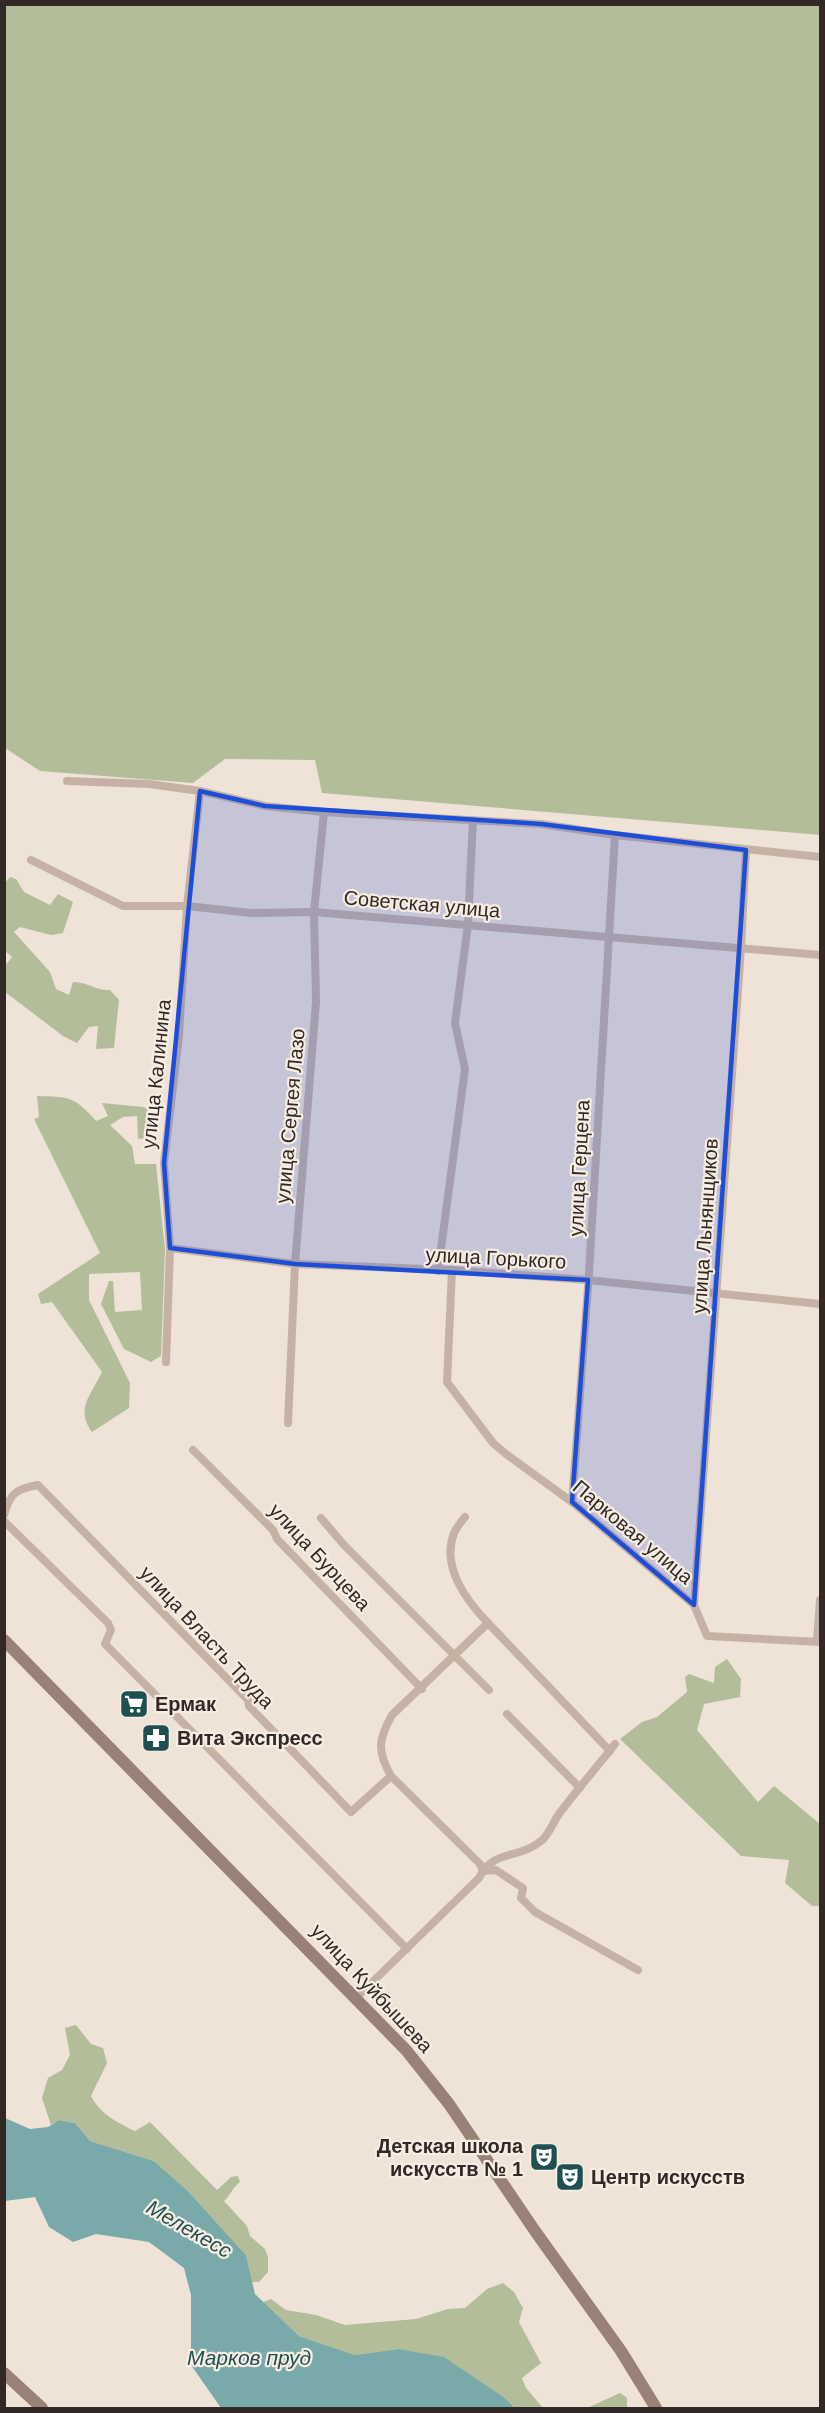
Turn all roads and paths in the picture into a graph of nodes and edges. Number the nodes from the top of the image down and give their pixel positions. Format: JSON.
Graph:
{"nodes":[{"id":1,"x":67,"y":781,"type":"dead end"},
{"id":2,"x":200,"y":790,"type":"junction"},
{"id":3,"x":324,"y":812,"type":"junction"},
{"id":4,"x":474,"y":820,"type":"junction"},
{"id":5,"x":615,"y":835,"type":"junction"},
{"id":6,"x":746,"y":850,"type":"junction"},
{"id":7,"x":820,"y":857,"type":"edge"},
{"id":8,"x":31,"y":860,"type":"dead end"},
{"id":9,"x":187,"y":906,"type":"junction"},
{"id":10,"x":314,"y":912,"type":"junction"},
{"id":11,"x":468,"y":924,"type":"junction"},
{"id":12,"x":610,"y":937,"type":"junction"},
{"id":13,"x":741,"y":948,"type":"junction"},
{"id":14,"x":820,"y":955,"type":"edge"},
{"id":15,"x":170,"y":1248,"type":"junction"},
{"id":16,"x":295,"y":1264,"type":"junction"},
{"id":17,"x":452,"y":1270,"type":"junction"},
{"id":18,"x":438,"y":1271,"type":"junction"},
{"id":19,"x":588,"y":1280,"type":"junction"},
{"id":20,"x":717,"y":1294,"type":"junction"},
{"id":21,"x":820,"y":1304,"type":"edge"},
{"id":22,"x":166,"y":1362,"type":"dead end"},
{"id":23,"x":288,"y":1423,"type":"dead end"},
{"id":24,"x":193,"y":1450,"type":"dead end"},
{"id":25,"x":572,"y":1502,"type":"junction"},
{"id":26,"x":4,"y":1515,"type":"edge"},
{"id":27,"x":465,"y":1517,"type":"dead end"},
{"id":28,"x":321,"y":1518,"type":"dead end"},
{"id":29,"x":4,"y":1521,"type":"edge"},
{"id":30,"x":820,"y":1600,"type":"edge"},
{"id":31,"x":694,"y":1605,"type":"junction"},
{"id":32,"x":488,"y":1623,"type":"junction"},
{"id":33,"x":4,"y":1640,"type":"edge"},
{"id":34,"x":819,"y":1642,"type":"edge"},
{"id":35,"x":455,"y":1654,"type":"junction"},
{"id":36,"x":422,"y":1689,"type":"junction"},
{"id":37,"x":489,"y":1690,"type":"dead end"},
{"id":38,"x":507,"y":1713,"type":"dead end"},
{"id":39,"x":391,"y":1776,"type":"junction"},
{"id":40,"x":580,"y":1788,"type":"junction"},
{"id":41,"x":483,"y":1870,"type":"junction"},
{"id":42,"x":406,"y":1949,"type":"junction"},
{"id":43,"x":638,"y":1970,"type":"dead end"},
{"id":44,"x":356,"y":1998,"type":"junction"},
{"id":45,"x":4,"y":2373,"type":"edge"},
{"id":46,"x":42,"y":2409,"type":"edge"},
{"id":47,"x":656,"y":2409,"type":"edge"}],
"edges":[{"from":1,"to":2,"type":"street"},
{"from":2,"to":3,"type":"street"},
{"from":2,"to":9,"type":"street","name":"улица Калинина"},
{"from":3,"to":4,"type":"street"},
{"from":3,"to":10,"type":"street","name":"улица Сергея Лазо"},
{"from":4,"to":5,"type":"street"},
{"from":4,"to":11,"type":"street"},
{"from":5,"to":6,"type":"street"},
{"from":5,"to":12,"type":"street","name":"улица Герцена"},
{"from":6,"to":7,"type":"street"},
{"from":6,"to":13,"type":"street","name":"улица Льнянщиков"},
{"from":8,"to":9,"type":"street","name":"Советская улица"},
{"from":9,"to":10,"type":"street","name":"Советская улица"},
{"from":9,"to":15,"type":"street","name":"улица Калинина"},
{"from":10,"to":11,"type":"street","name":"Советская улица"},
{"from":10,"to":16,"type":"street","name":"улица Сергея Лазо"},
{"from":11,"to":12,"type":"street","name":"Советская улица"},
{"from":11,"to":18,"type":"street"},
{"from":12,"to":13,"type":"street","name":"Советская улица"},
{"from":12,"to":19,"type":"street","name":"улица Герцена"},
{"from":13,"to":14,"type":"street","name":"Советская улица"},
{"from":13,"to":20,"type":"street","name":"улица Льнянщиков"},
{"from":15,"to":16,"type":"street","name":"улица Горького"},
{"from":15,"to":22,"type":"street","name":"улица Калинина"},
{"from":16,"to":18,"type":"street","name":"улица Горького"},
{"from":16,"to":23,"type":"street","name":"улица Сергея Лазо"},
{"from":17,"to":18,"type":"street","name":"улица Горького"},
{"from":17,"to":19,"type":"street","name":"улица Горького"},
{"from":17,"to":25,"type":"street","name":"Парковая улица"},
{"from":19,"to":20,"type":"street","name":"улица Горького"},
{"from":19,"to":25,"type":"street","name":"улица Герцена"},
{"from":20,"to":21,"type":"street","name":"улица Горького"},
{"from":20,"to":31,"type":"street","name":"улица Льнянщиков"},
{"from":24,"to":36,"type":"street","name":"улица Бурцева"},
{"from":25,"to":31,"type":"street","name":"Парковая улица"},
{"from":26,"to":39,"type":"street","name":"улица Власть Труда"},
{"from":27,"to":32,"type":"street"},
{"from":28,"to":35,"type":"street","name":"улица Бурцева"},
{"from":29,"to":42,"type":"street"},
{"from":30,"to":34,"type":"street"},
{"from":31,"to":34,"type":"street","name":"Парковая улица"},
{"from":32,"to":35,"type":"street"},
{"from":32,"to":40,"type":"street"},
{"from":33,"to":44,"type":"main road","name":"улица Куйбышева"},
{"from":35,"to":36,"type":"street"},
{"from":35,"to":37,"type":"street","name":"улица Бурцева"},
{"from":36,"to":39,"type":"street"},
{"from":38,"to":40,"type":"street"},
{"from":39,"to":41,"type":"street"},
{"from":40,"to":41,"type":"street"},
{"from":41,"to":42,"type":"street"},
{"from":41,"to":43,"type":"street"},
{"from":42,"to":44,"type":"street"},
{"from":44,"to":47,"type":"main road","name":"улица Куйбышева"},
{"from":45,"to":46,"type":"main road"}]}
